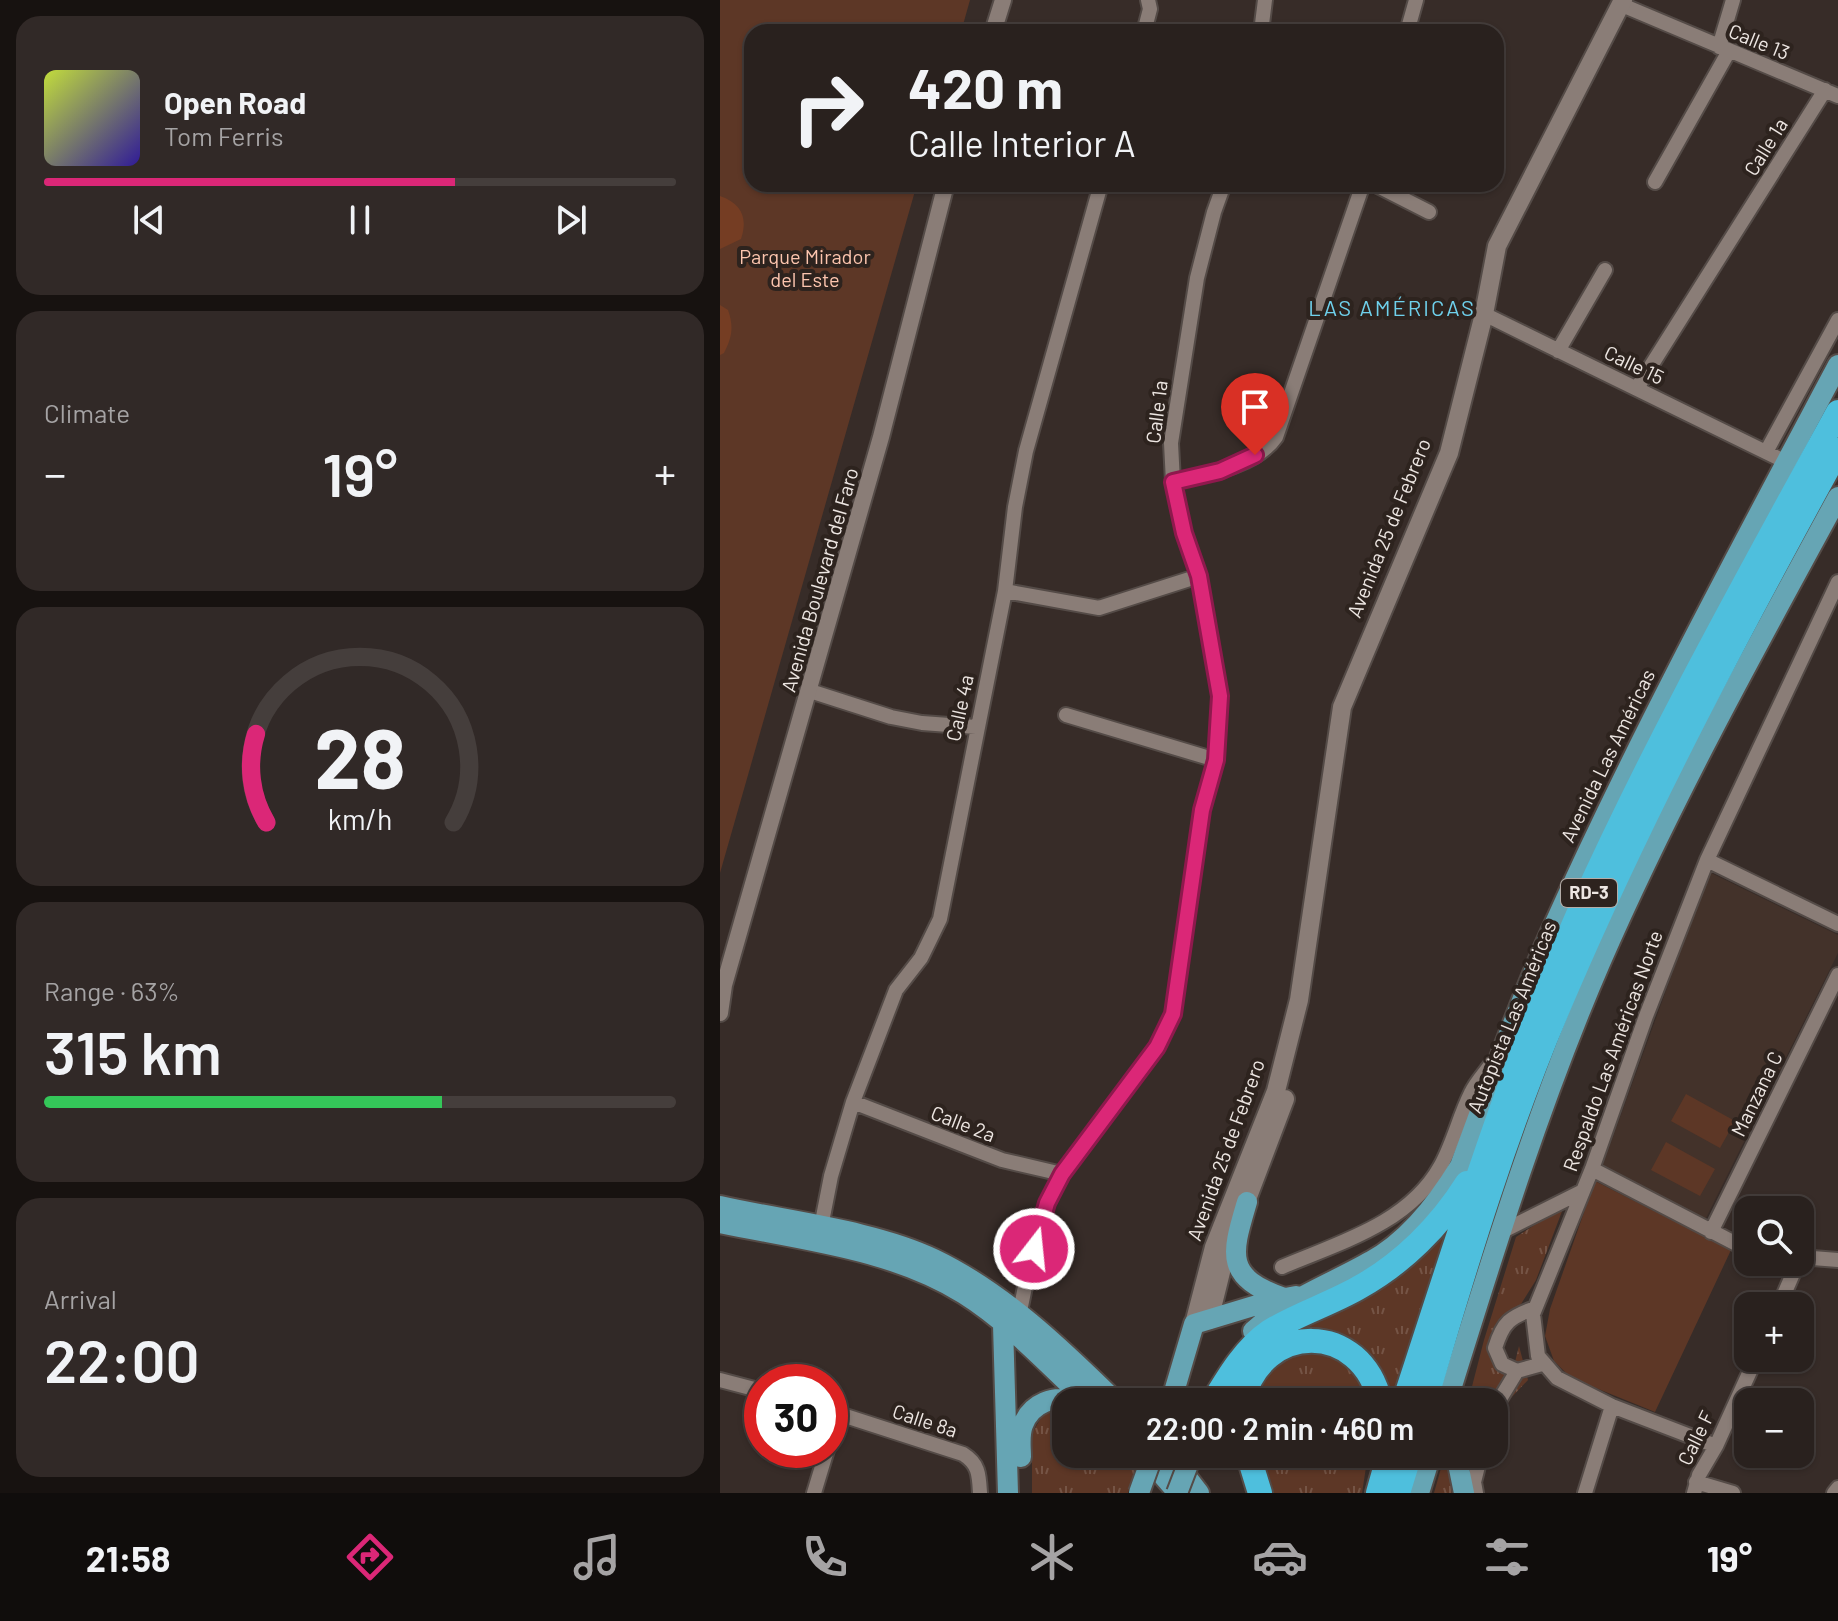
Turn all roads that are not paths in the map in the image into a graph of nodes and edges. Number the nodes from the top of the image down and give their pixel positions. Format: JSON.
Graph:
{"nodes":[{"id":1,"x":1003,"y":0,"type":"edge"},
{"id":2,"x":1148,"y":0,"type":"edge"},
{"id":3,"x":1265,"y":0,"type":"edge"},
{"id":4,"x":1416,"y":0,"type":"edge"},
{"id":5,"x":1733,"y":0,"type":"edge"},
{"id":6,"x":1623,"y":2,"type":"edge"},
{"id":7,"x":996,"y":24,"type":"edge"},
{"id":8,"x":1146,"y":24,"type":"edge"},
{"id":9,"x":1262,"y":24,"type":"edge"},
{"id":10,"x":1409,"y":24,"type":"edge"},
{"id":11,"x":1724,"y":49,"type":"junction"},
{"id":12,"x":1832,"y":93,"type":"edge"},
{"id":13,"x":1655,"y":182,"type":"dead end"},
{"id":14,"x":944,"y":192,"type":"edge"},
{"id":15,"x":1099,"y":192,"type":"edge"},
{"id":16,"x":1222,"y":192,"type":"edge"},
{"id":17,"x":1360,"y":192,"type":"edge"},
{"id":18,"x":1390,"y":192,"type":"edge"},
{"id":19,"x":1429,"y":212,"type":"dead end"},
{"id":20,"x":1605,"y":270,"type":"dead end"},
{"id":21,"x":1484,"y":314,"type":"junction"},
{"id":22,"x":1838,"y":320,"type":"edge"},
{"id":23,"x":1558,"y":351,"type":"junction"},
{"id":24,"x":1838,"y":365,"type":"edge"},
{"id":25,"x":1637,"y":388,"type":"junction"},
{"id":26,"x":1838,"y":412,"type":"edge"},
{"id":27,"x":1838,"y":450,"type":"edge"},
{"id":28,"x":1766,"y":452,"type":"junction"},
{"id":29,"x":1786,"y":462,"type":"junction"},
{"id":30,"x":1173,"y":482,"type":"junction"},
{"id":31,"x":1838,"y":497,"type":"edge"},
{"id":32,"x":1199,"y":576,"type":"junction"},
{"id":33,"x":1838,"y":582,"type":"edge"},
{"id":34,"x":1005,"y":591,"type":"junction"},
{"id":35,"x":810,"y":691,"type":"junction"},
{"id":36,"x":1066,"y":715,"type":"dead end"},
{"id":37,"x":976,"y":727,"type":"junction"},
{"id":38,"x":1216,"y":760,"type":"junction"},
{"id":39,"x":1707,"y":860,"type":"junction"},
{"id":40,"x":1314,"y":911,"type":"junction"},
{"id":41,"x":1838,"y":924,"type":"edge"},
{"id":42,"x":1838,"y":975,"type":"edge"},
{"id":43,"x":722,"y":989,"type":"edge"},
{"id":44,"x":720,"y":1013,"type":"edge"},
{"id":45,"x":1504,"y":1047,"type":"junction"},
{"id":46,"x":853,"y":1102,"type":"junction"},
{"id":47,"x":1489,"y":1138,"type":"junction"},
{"id":48,"x":1592,"y":1169,"type":"junction"},
{"id":49,"x":1062,"y":1174,"type":"junction"},
{"id":50,"x":1583,"y":1191,"type":"junction"},
{"id":51,"x":1247,"y":1202,"type":"junction"},
{"id":52,"x":720,"y":1206,"type":"edge"},
{"id":53,"x":720,"y":1223,"type":"edge"},
{"id":54,"x":1711,"y":1232,"type":"junction"},
{"id":55,"x":1499,"y":1233,"type":"junction"},
{"id":56,"x":820,"y":1235,"type":"junction"},
{"id":57,"x":1734,"y":1243,"type":"edge"},
{"id":58,"x":1814,"y":1259,"type":"edge"},
{"id":59,"x":1838,"y":1260,"type":"edge"},
{"id":60,"x":1282,"y":1267,"type":"dead end"},
{"id":61,"x":1482,"y":1291,"type":"junction"},
{"id":62,"x":1294,"y":1296,"type":"junction"},
{"id":63,"x":1535,"y":1308,"type":"junction"},
{"id":64,"x":1011,"y":1320,"type":"junction"},
{"id":65,"x":1202,"y":1322,"type":"junction"},
{"id":66,"x":1542,"y":1364,"type":"junction"},
{"id":67,"x":1517,"y":1371,"type":"junction"},
{"id":68,"x":1750,"y":1372,"type":"edge"},
{"id":69,"x":720,"y":1380,"type":"edge"},
{"id":70,"x":744,"y":1386,"type":"edge"},
{"id":71,"x":1075,"y":1388,"type":"edge"},
{"id":72,"x":1098,"y":1388,"type":"edge"},
{"id":73,"x":1176,"y":1388,"type":"edge"},
{"id":74,"x":1188,"y":1388,"type":"edge"},
{"id":75,"x":1216,"y":1388,"type":"edge"},
{"id":76,"x":1222,"y":1388,"type":"edge"},
{"id":77,"x":1248,"y":1388,"type":"edge"},
{"id":78,"x":1377,"y":1388,"type":"edge"},
{"id":79,"x":1409,"y":1388,"type":"edge"},
{"id":80,"x":1429,"y":1388,"type":"edge"},
{"id":81,"x":1451,"y":1388,"type":"edge"},
{"id":82,"x":1458,"y":1388,"type":"edge"},
{"id":83,"x":1507,"y":1388,"type":"edge"},
{"id":84,"x":1052,"y":1399,"type":"edge"},
{"id":85,"x":1612,"y":1406,"type":"junction"},
{"id":86,"x":848,"y":1417,"type":"edge"},
{"id":87,"x":1021,"y":1433,"type":"junction"},
{"id":88,"x":1716,"y":1446,"type":"junction"},
{"id":89,"x":822,"y":1468,"type":"edge"},
{"id":90,"x":1148,"y":1468,"type":"edge"},
{"id":91,"x":1156,"y":1468,"type":"edge"},
{"id":92,"x":1163,"y":1468,"type":"edge"},
{"id":93,"x":1179,"y":1468,"type":"edge"},
{"id":94,"x":1187,"y":1468,"type":"edge"},
{"id":95,"x":1252,"y":1468,"type":"edge"},
{"id":96,"x":1373,"y":1468,"type":"edge"},
{"id":97,"x":1385,"y":1468,"type":"edge"},
{"id":98,"x":1406,"y":1468,"type":"edge"},
{"id":99,"x":1427,"y":1468,"type":"edge"},
{"id":100,"x":1458,"y":1468,"type":"edge"},
{"id":101,"x":1478,"y":1468,"type":"edge"},
{"id":102,"x":1695,"y":1487,"type":"edge"},
{"id":103,"x":1838,"y":1488,"type":"edge"},
{"id":104,"x":814,"y":1493,"type":"edge"},
{"id":105,"x":980,"y":1493,"type":"edge"},
{"id":106,"x":1008,"y":1493,"type":"edge"},
{"id":107,"x":1022,"y":1493,"type":"edge"},
{"id":108,"x":1139,"y":1493,"type":"edge"},
{"id":109,"x":1154,"y":1493,"type":"edge"},
{"id":110,"x":1177,"y":1493,"type":"edge"},
{"id":111,"x":1199,"y":1493,"type":"edge"},
{"id":112,"x":1260,"y":1493,"type":"edge"},
{"id":113,"x":1368,"y":1493,"type":"edge"},
{"id":114,"x":1378,"y":1493,"type":"edge"},
{"id":115,"x":1398,"y":1493,"type":"edge"},
{"id":116,"x":1419,"y":1493,"type":"edge"},
{"id":117,"x":1464,"y":1493,"type":"edge"},
{"id":118,"x":1476,"y":1493,"type":"edge"},
{"id":119,"x":1585,"y":1493,"type":"edge"},
{"id":120,"x":1733,"y":1493,"type":"edge"},
{"id":121,"x":1834,"y":1493,"type":"edge"}],
"edges":[{"from":1,"to":7,"type":"street"},
{"from":2,"to":8,"type":"street"},
{"from":3,"to":9,"type":"street"},
{"from":4,"to":10,"type":"street"},
{"from":5,"to":11,"type":"street"},
{"from":6,"to":11,"type":"street","name":"Calle 13"},
{"from":6,"to":21,"type":"main road","name":"Avenida 25 de Febrero"},
{"from":11,"to":12,"type":"street","name":"Calle 13"},
{"from":11,"to":13,"type":"street"},
{"from":12,"to":25,"type":"street","name":"Calle 1a"},
{"from":14,"to":35,"type":"street","name":"Avenida Boulevard del Faro"},
{"from":15,"to":34,"type":"street","name":"Calle 4a"},
{"from":16,"to":30,"type":"street","name":"Calle 1a"},
{"from":17,"to":30,"type":"street"},
{"from":18,"to":19,"type":"street"},
{"from":20,"to":23,"type":"street"},
{"from":21,"to":23,"type":"street","name":"Calle 15"},
{"from":21,"to":40,"type":"main road","name":"Avenida 25 de Febrero"},
{"from":22,"to":28,"type":"street"},
{"from":23,"to":25,"type":"street","name":"Calle 15"},
{"from":24,"to":29,"type":"main road","name":"Avenida Las Américas"},
{"from":25,"to":28,"type":"street","name":"Calle 15"},
{"from":26,"to":47,"type":"highway","name":"Autopista Las Américas","number":"RD-3"},
{"from":27,"to":80,"type":"highway","name":"Autopista Las Américas","number":"RD-3"},
{"from":28,"to":29,"type":"street","name":"Calle 15"},
{"from":29,"to":45,"type":"main road","name":"Avenida Las Américas"},
{"from":30,"to":32,"type":"street","name":"Calle 1a"},
{"from":31,"to":55,"type":"main road"},
{"from":32,"to":34,"type":"street"},
{"from":32,"to":38,"type":"street","name":"Calle 1a"},
{"from":33,"to":39,"type":"street","name":"Respaldo Las Américas Norte"},
{"from":34,"to":37,"type":"street","name":"Calle 4a"},
{"from":35,"to":37,"type":"street"},
{"from":35,"to":43,"type":"street","name":"Avenida Boulevard del Faro"},
{"from":36,"to":38,"type":"street"},
{"from":37,"to":46,"type":"street","name":"Calle 4a"},
{"from":38,"to":49,"type":"street","name":"Calle 1a"},
{"from":39,"to":41,"type":"street"},
{"from":39,"to":48,"type":"street","name":"Respaldo Las Américas Norte"},
{"from":40,"to":51,"type":"main road","name":"Avenida 25 de Febrero"},
{"from":40,"to":65,"type":"main road","name":"Avenida 25 de Febrero"},
{"from":42,"to":54,"type":"street","name":"Manzana C"},
{"from":43,"to":44,"type":"street","name":"Avenida Boulevard del Faro"},
{"from":45,"to":60,"type":"street"},
{"from":45,"to":62,"type":"main road","name":"Avenida Las Américas"},
{"from":46,"to":49,"type":"street","name":"Calle 2a"},
{"from":46,"to":56,"type":"street","name":"Calle 4a"},
{"from":47,"to":76,"type":"highway"},
{"from":47,"to":79,"type":"highway","name":"Autopista Las Américas","number":"RD-3"},
{"from":48,"to":50,"type":"street","name":"Respaldo Las Américas Norte"},
{"from":48,"to":54,"type":"street"},
{"from":49,"to":64,"type":"street","name":"Calle 1a"},
{"from":50,"to":55,"type":"street"},
{"from":50,"to":63,"type":"street","name":"Respaldo Las Américas Norte"},
{"from":51,"to":62,"type":"main road"},
{"from":51,"to":65,"type":"main road","name":"Avenida 25 de Febrero"},
{"from":52,"to":56,"type":"main road"},
{"from":53,"to":56,"type":"main road"},
{"from":54,"to":57,"type":"street"},
{"from":55,"to":61,"type":"main road"},
{"from":56,"to":64,"type":"main road"},
{"from":58,"to":59,"type":"street"},
{"from":61,"to":81,"type":"main road"},
{"from":61,"to":82,"type":"main road"},
{"from":62,"to":65,"type":"main road"},
{"from":62,"to":75,"type":"main road","name":"Avenida Las Américas"},
{"from":63,"to":66,"type":"street","name":"Respaldo Las Américas Norte"},
{"from":63,"to":67,"type":"street"},
{"from":64,"to":71,"type":"main road"},
{"from":64,"to":72,"type":"main road"},
{"from":64,"to":87,"type":"main road"},
{"from":64,"to":106,"type":"main road"},
{"from":65,"to":73,"type":"main road","name":"Avenida 25 de Febrero"},
{"from":65,"to":74,"type":"main road","name":"Avenida 25 de Febrero"},
{"from":66,"to":67,"type":"street"},
{"from":66,"to":85,"type":"street"},
{"from":67,"to":83,"type":"street"},
{"from":68,"to":88,"type":"street","name":"Calle F"},
{"from":69,"to":70,"type":"street"},
{"from":77,"to":78,"type":"highway"},
{"from":84,"to":87,"type":"main road"},
{"from":85,"to":88,"type":"street"},
{"from":85,"to":119,"type":"street"},
{"from":86,"to":105,"type":"street","name":"Calle 8a"},
{"from":87,"to":107,"type":"main road"},
{"from":88,"to":102,"type":"street","name":"Calle F"},
{"from":89,"to":104,"type":"street"},
{"from":90,"to":108,"type":"main road","bridge":true},
{"from":91,"to":110,"type":"main road"},
{"from":92,"to":109,"type":"main road"},
{"from":93,"to":111,"type":"main road"},
{"from":94,"to":110,"type":"main road","bridge":true},
{"from":95,"to":112,"type":"highway"},
{"from":96,"to":113,"type":"highway"},
{"from":97,"to":114,"type":"highway"},
{"from":98,"to":115,"type":"highway"},
{"from":99,"to":116,"type":"main road"},
{"from":100,"to":117,"type":"main road"},
{"from":101,"to":118,"type":"street"},
{"from":102,"to":120,"type":"street"},
{"from":103,"to":121,"type":"street"}]}
